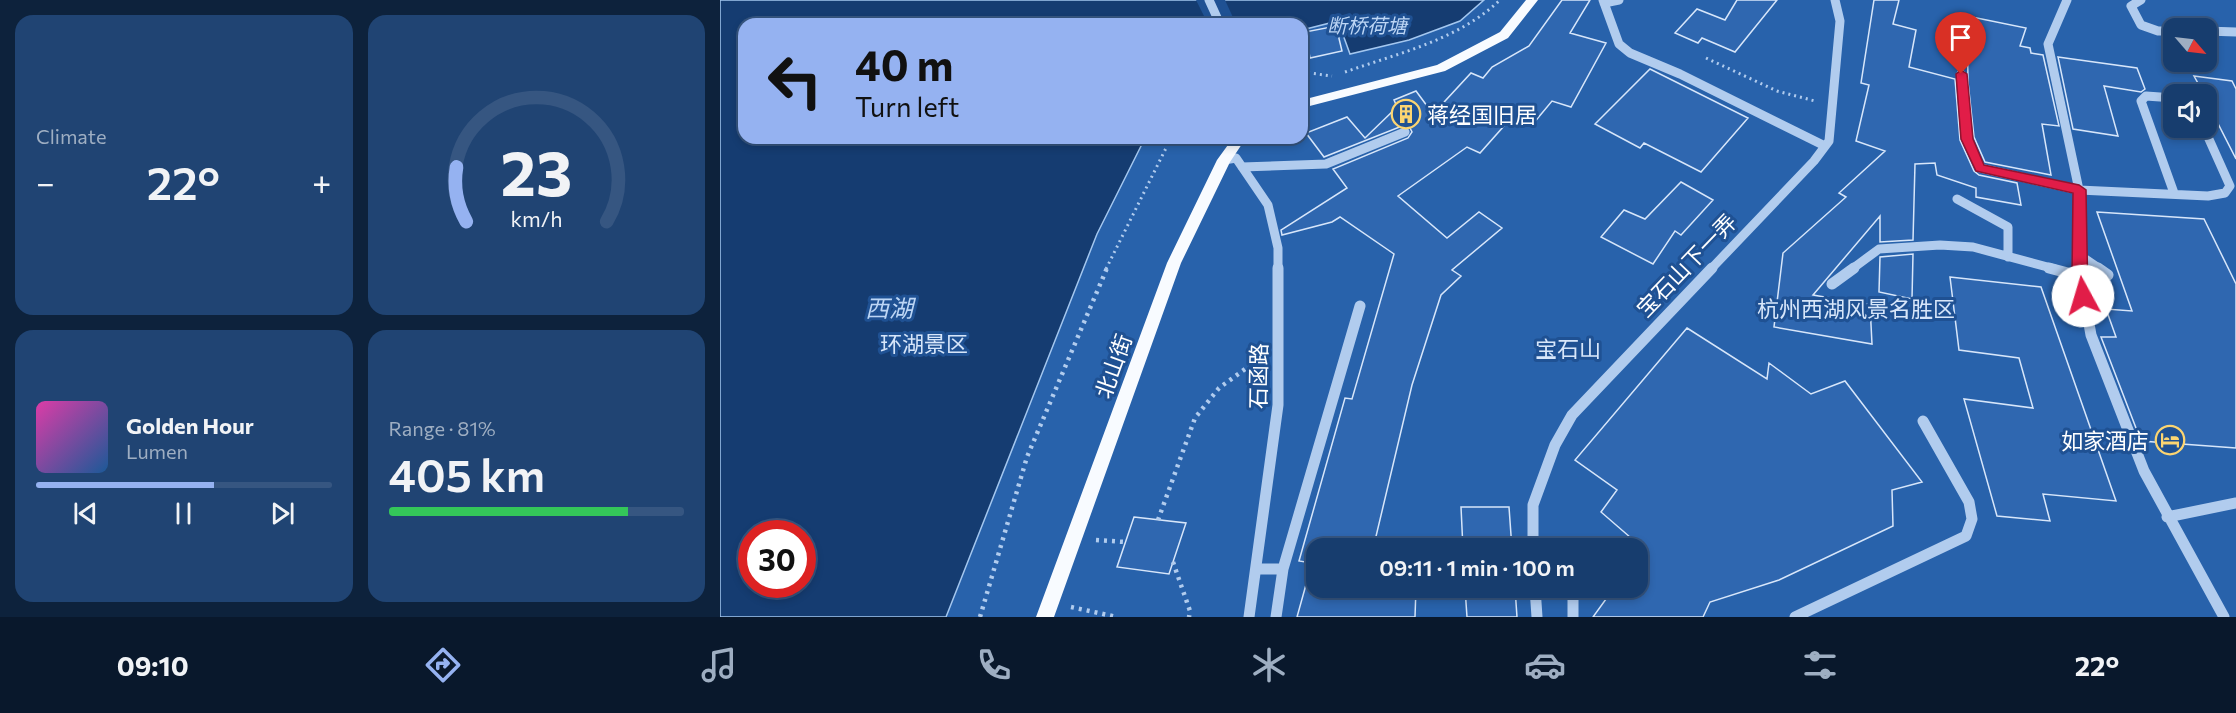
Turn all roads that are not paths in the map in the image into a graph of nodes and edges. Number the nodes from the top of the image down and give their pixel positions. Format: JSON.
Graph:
{"nodes":[{"id":1,"x":1209,"y":0,"type":"edge"},
{"id":2,"x":1532,"y":0,"type":"edge"},
{"id":3,"x":1619,"y":0,"type":"edge"},
{"id":4,"x":1835,"y":0,"type":"edge"},
{"id":5,"x":2067,"y":0,"type":"edge"},
{"id":6,"x":2141,"y":0,"type":"edge"},
{"id":7,"x":1604,"y":1,"type":"edge"},
{"id":8,"x":1217,"y":18,"type":"edge"},
{"id":9,"x":2163,"y":31,"type":"edge"},
{"id":10,"x":2217,"y":31,"type":"edge"},
{"id":11,"x":2236,"y":32,"type":"edge"},
{"id":12,"x":1961,"y":74,"type":"dead end"},
{"id":13,"x":2163,"y":97,"type":"edge"},
{"id":14,"x":1308,"y":102,"type":"edge"},
{"id":15,"x":1405,"y":132,"type":"dead end"},
{"id":16,"x":2208,"y":138,"type":"edge"},
{"id":17,"x":1236,"y":144,"type":"edge"},
{"id":18,"x":1824,"y":146,"type":"junction"},
{"id":19,"x":1224,"y":160,"type":"junction"},
{"id":20,"x":1242,"y":167,"type":"junction"},
{"id":21,"x":2079,"y":190,"type":"junction"},
{"id":22,"x":2174,"y":193,"type":"junction"},
{"id":23,"x":1957,"y":199,"type":"dead end"},
{"id":24,"x":2081,"y":256,"type":"junction"},
{"id":25,"x":2008,"y":257,"type":"junction"},
{"id":26,"x":2108,"y":275,"type":"dead end"},
{"id":27,"x":2079,"y":276,"type":"junction"},
{"id":28,"x":1832,"y":284,"type":"dead end"},
{"id":29,"x":1360,"y":306,"type":"dead end"},
{"id":30,"x":1923,"y":422,"type":"dead end"},
{"id":31,"x":2236,"y":503,"type":"edge"},
{"id":32,"x":2168,"y":517,"type":"junction"},
{"id":33,"x":1533,"y":538,"type":"edge"},
{"id":34,"x":1256,"y":569,"type":"junction"},
{"id":35,"x":1283,"y":569,"type":"junction"},
{"id":36,"x":1536,"y":598,"type":"edge"},
{"id":37,"x":1573,"y":598,"type":"edge"},
{"id":38,"x":1048,"y":610,"type":"edge"},
{"id":39,"x":1249,"y":617,"type":"edge"},
{"id":40,"x":1276,"y":617,"type":"edge"},
{"id":41,"x":1537,"y":617,"type":"edge"},
{"id":42,"x":1573,"y":617,"type":"edge"},
{"id":43,"x":1796,"y":617,"type":"edge"},
{"id":44,"x":2224,"y":617,"type":"edge"}],
"edges":[{"from":1,"to":8,"type":"street"},
{"from":2,"to":14,"type":"main road"},
{"from":3,"to":7,"type":"street"},
{"from":4,"to":18,"type":"street","name":"宝石山下一弄"},
{"from":5,"to":21,"type":"street"},
{"from":6,"to":9,"type":"street"},
{"from":7,"to":18,"type":"street"},
{"from":10,"to":11,"type":"street"},
{"from":12,"to":21,"type":"street"},
{"from":13,"to":22,"type":"street"},
{"from":15,"to":20,"type":"street"},
{"from":16,"to":22,"type":"street"},
{"from":17,"to":19,"type":"main road","name":"北山街"},
{"from":18,"to":33,"type":"street","name":"宝石山下一弄"},
{"from":19,"to":20,"type":"street"},
{"from":19,"to":38,"type":"main road","name":"北山街"},
{"from":20,"to":34,"type":"street","name":"石函路"},
{"from":21,"to":22,"type":"street"},
{"from":21,"to":24,"type":"street"},
{"from":23,"to":25,"type":"street"},
{"from":24,"to":26,"type":"street"},
{"from":24,"to":27,"type":"street"},
{"from":25,"to":27,"type":"street"},
{"from":25,"to":28,"type":"street"},
{"from":27,"to":32,"type":"street"},
{"from":29,"to":35,"type":"street"},
{"from":30,"to":43,"type":"street"},
{"from":31,"to":32,"type":"street"},
{"from":32,"to":44,"type":"street"},
{"from":34,"to":35,"type":"street"},
{"from":34,"to":39,"type":"street","name":"石函路"},
{"from":35,"to":40,"type":"street"},
{"from":36,"to":41,"type":"street"},
{"from":37,"to":42,"type":"street"}]}
